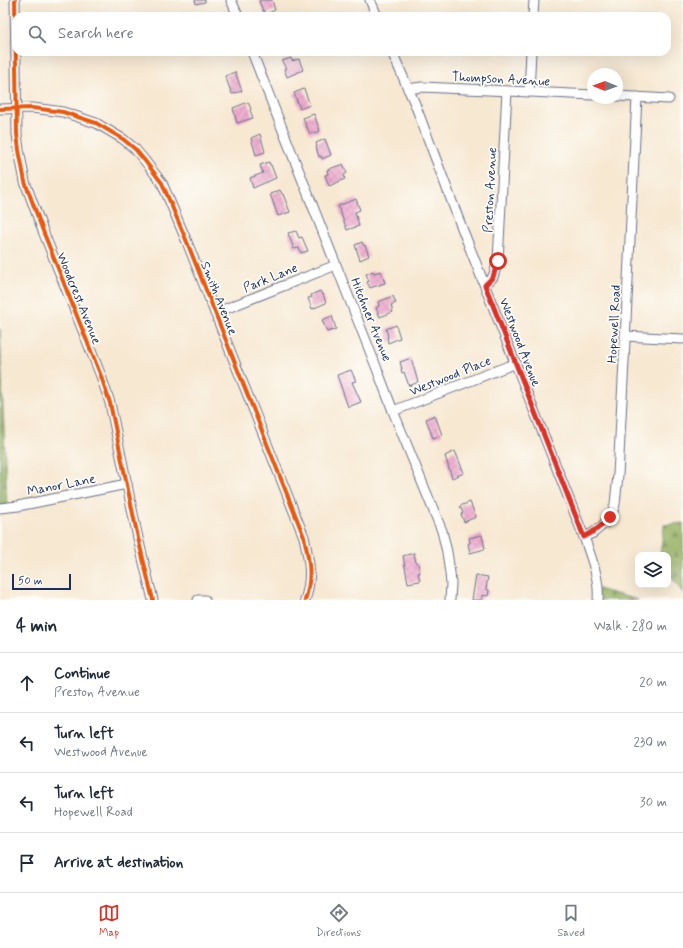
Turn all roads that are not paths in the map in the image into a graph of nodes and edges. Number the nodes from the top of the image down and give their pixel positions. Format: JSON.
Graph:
{"nodes":[{"id":1,"x":15,"y":0,"type":"edge"},
{"id":2,"x":231,"y":0,"type":"edge"},
{"id":3,"x":370,"y":0,"type":"edge"},
{"id":4,"x":534,"y":0,"type":"edge"},
{"id":5,"x":15,"y":12,"type":"edge"},
{"id":6,"x":236,"y":12,"type":"edge"},
{"id":7,"x":375,"y":12,"type":"edge"},
{"id":8,"x":533,"y":12,"type":"edge"},
{"id":9,"x":16,"y":56,"type":"edge"},
{"id":10,"x":254,"y":56,"type":"edge"},
{"id":11,"x":394,"y":56,"type":"edge"},
{"id":12,"x":532,"y":56,"type":"edge"},
{"id":13,"x":408,"y":89,"type":"junction"},
{"id":14,"x":507,"y":91,"type":"junction"},
{"id":15,"x":529,"y":92,"type":"junction"},
{"id":16,"x":587,"y":95,"type":"edge"},
{"id":17,"x":623,"y":96,"type":"edge"},
{"id":18,"x":637,"y":97,"type":"junction"},
{"id":19,"x":669,"y":99,"type":"dead end"},
{"id":20,"x":17,"y":108,"type":"junction"},
{"id":21,"x":0,"y":109,"type":"edge"},
{"id":22,"x":336,"y":265,"type":"junction"},
{"id":23,"x":485,"y":285,"type":"junction"},
{"id":24,"x":215,"y":313,"type":"junction"},
{"id":25,"x":625,"y":336,"type":"junction"},
{"id":26,"x":683,"y":339,"type":"edge"},
{"id":27,"x":516,"y":363,"type":"junction"},
{"id":28,"x":393,"y":411,"type":"junction"},
{"id":29,"x":127,"y":484,"type":"junction"},
{"id":30,"x":0,"y":508,"type":"edge"},
{"id":31,"x":584,"y":537,"type":"junction"},
{"id":32,"x":153,"y":600,"type":"edge"},
{"id":33,"x":198,"y":600,"type":"edge"},
{"id":34,"x":205,"y":600,"type":"edge"},
{"id":35,"x":305,"y":600,"type":"edge"},
{"id":36,"x":450,"y":600,"type":"edge"},
{"id":37,"x":598,"y":600,"type":"edge"}],
"edges":[{"from":1,"to":5,"type":"street","name":"Woodcrest Avenue"},
{"from":2,"to":6,"type":"street"},
{"from":3,"to":7,"type":"street"},
{"from":4,"to":8,"type":"street"},
{"from":9,"to":20,"type":"street","name":"Woodcrest Avenue"},
{"from":10,"to":22,"type":"street","name":"Hitchner Avenue"},
{"from":11,"to":13,"type":"street","name":"Westwood Avenue"},
{"from":12,"to":15,"type":"street"},
{"from":13,"to":14,"type":"street","name":"Thompson Avenue"},
{"from":13,"to":23,"type":"street","name":"Westwood Avenue"},
{"from":14,"to":15,"type":"street","name":"Thompson Avenue"},
{"from":14,"to":23,"type":"street","name":"Preston Avenue"},
{"from":15,"to":16,"type":"street","name":"Thompson Avenue"},
{"from":17,"to":18,"type":"street"},
{"from":18,"to":19,"type":"street"},
{"from":18,"to":25,"type":"street","name":"Hopewell Road"},
{"from":20,"to":21,"type":"street","name":"Smith Avenue"},
{"from":20,"to":24,"type":"street","name":"Smith Avenue"},
{"from":20,"to":29,"type":"street","name":"Woodcrest Avenue"},
{"from":22,"to":24,"type":"street","name":"Park Lane"},
{"from":22,"to":28,"type":"street","name":"Hitchner Avenue"},
{"from":23,"to":27,"type":"street","name":"Westwood Avenue"},
{"from":24,"to":35,"type":"street","name":"Smith Avenue"},
{"from":25,"to":26,"type":"street"},
{"from":25,"to":31,"type":"street","name":"Hopewell Road"},
{"from":27,"to":28,"type":"street","name":"Westwood Place"},
{"from":27,"to":31,"type":"street","name":"Westwood Avenue"},
{"from":28,"to":36,"type":"street","name":"Hitchner Avenue"},
{"from":29,"to":30,"type":"street","name":"Manor Lane"},
{"from":29,"to":32,"type":"street","name":"Woodcrest Avenue"},
{"from":31,"to":37,"type":"street","name":"Westwood Avenue"},
{"from":33,"to":34,"type":"street"}]}
